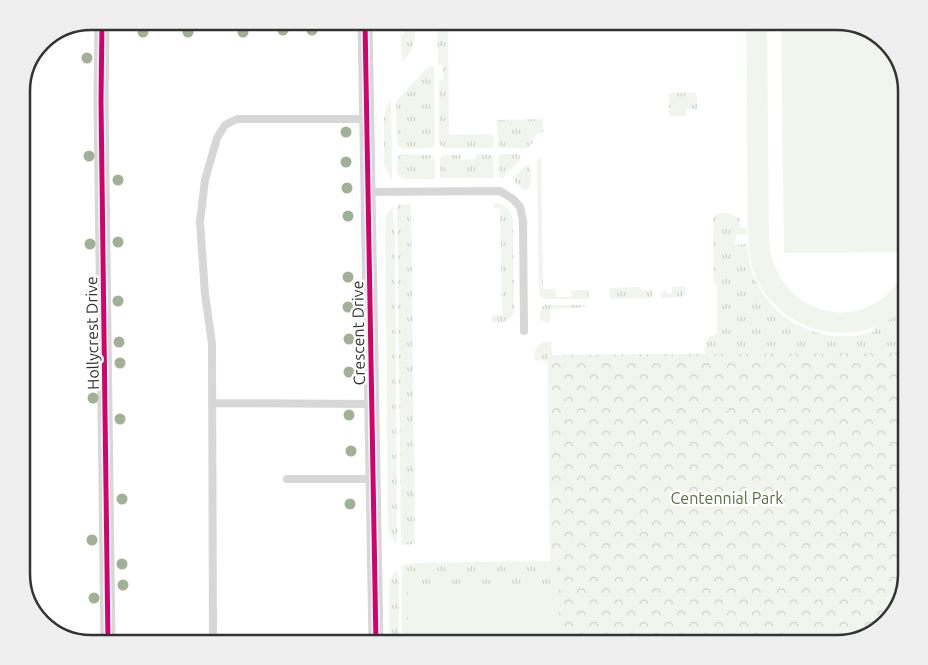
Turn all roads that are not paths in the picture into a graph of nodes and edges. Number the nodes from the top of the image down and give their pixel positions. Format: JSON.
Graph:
{"nodes":[{"id":1,"x":102,"y":30,"type":"edge"},
{"id":2,"x":365,"y":30,"type":"edge"},
{"id":3,"x":367,"y":119,"type":"junction"},
{"id":4,"x":368,"y":192,"type":"junction"},
{"id":5,"x":524,"y":331,"type":"dead end"},
{"id":6,"x":212,"y":403,"type":"junction"},
{"id":7,"x":372,"y":404,"type":"junction"},
{"id":8,"x":287,"y":479,"type":"dead end"},
{"id":9,"x":373,"y":479,"type":"junction"},
{"id":10,"x":108,"y":635,"type":"edge"},
{"id":11,"x":213,"y":635,"type":"edge"},
{"id":12,"x":376,"y":635,"type":"edge"}],
"edges":[{"from":1,"to":10,"type":"street","name":"Hollycrest Drive"},
{"from":2,"to":3,"type":"street","name":"Crescent Drive"},
{"from":3,"to":4,"type":"street","name":"Crescent Drive"},
{"from":3,"to":6,"type":"lane"},
{"from":4,"to":5,"type":"lane"},
{"from":4,"to":7,"type":"street","name":"Crescent Drive"},
{"from":6,"to":7,"type":"lane"},
{"from":6,"to":11,"type":"lane"},
{"from":7,"to":9,"type":"street","name":"Crescent Drive"},
{"from":8,"to":9,"type":"lane"},
{"from":9,"to":12,"type":"street","name":"Crescent Drive"}]}
